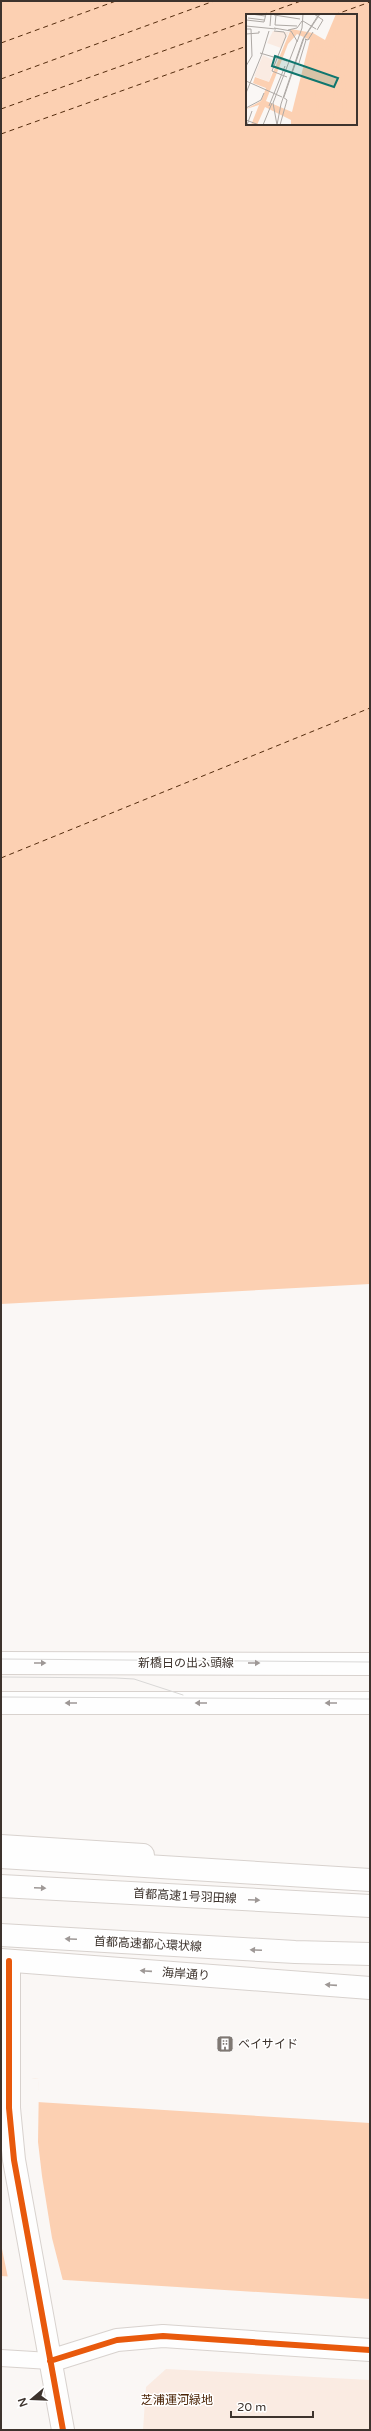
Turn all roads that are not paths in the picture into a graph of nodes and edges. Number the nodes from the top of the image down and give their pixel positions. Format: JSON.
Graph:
{"nodes":[{"id":1,"x":1,"y":1663,"type":"edge"},
{"id":2,"x":370,"y":1664,"type":"edge"},
{"id":3,"x":1,"y":1703,"type":"edge"},
{"id":4,"x":370,"y":1703,"type":"edge"},
{"id":5,"x":1,"y":1846,"type":"edge"},
{"id":6,"x":1,"y":1857,"type":"edge"},
{"id":7,"x":81,"y":1862,"type":"junction"},
{"id":8,"x":370,"y":1870,"type":"edge"},
{"id":9,"x":370,"y":1880,"type":"edge"},
{"id":10,"x":1,"y":1886,"type":"edge"},
{"id":11,"x":370,"y":1898,"type":"edge"},
{"id":12,"x":370,"y":1906,"type":"edge"},
{"id":13,"x":1,"y":1935,"type":"edge"},
{"id":14,"x":295,"y":1952,"type":"junction"},
{"id":15,"x":370,"y":1954,"type":"edge"},
{"id":16,"x":5,"y":1960,"type":"edge"},
{"id":17,"x":370,"y":1961,"type":"edge"},
{"id":18,"x":370,"y":1988,"type":"edge"},
{"id":19,"x":370,"y":2350,"type":"edge"},
{"id":20,"x":1,"y":2358,"type":"edge"},
{"id":21,"x":50,"y":2361,"type":"junction"},
{"id":22,"x":63,"y":2430,"type":"edge"}],
"edges":[{"from":1,"to":2,"type":"main road","name":"新橋日の出ふ頭線","one_way":true},
{"from":4,"to":3,"type":"main road","one_way":true},
{"from":5,"to":8,"type":"main road"},
{"from":6,"to":7,"type":"main road"},
{"from":7,"to":9,"type":"main road"},
{"from":7,"to":11,"type":"main road"},
{"from":10,"to":12,"type":"main road","name":"首都高速1号羽田線","one_way":true},
{"from":14,"to":13,"type":"main road","name":"首都高速都心環状線","one_way":true},
{"from":14,"to":15,"type":"main road"},
{"from":14,"to":17,"type":"main road"},
{"from":18,"to":16,"type":"main road","name":"海岸通り","one_way":true},
{"from":16,"to":21,"type":"main road"},
{"from":19,"to":21,"type":"main road"},
{"from":20,"to":21,"type":"lane"},
{"from":21,"to":22,"type":"main road"}]}
